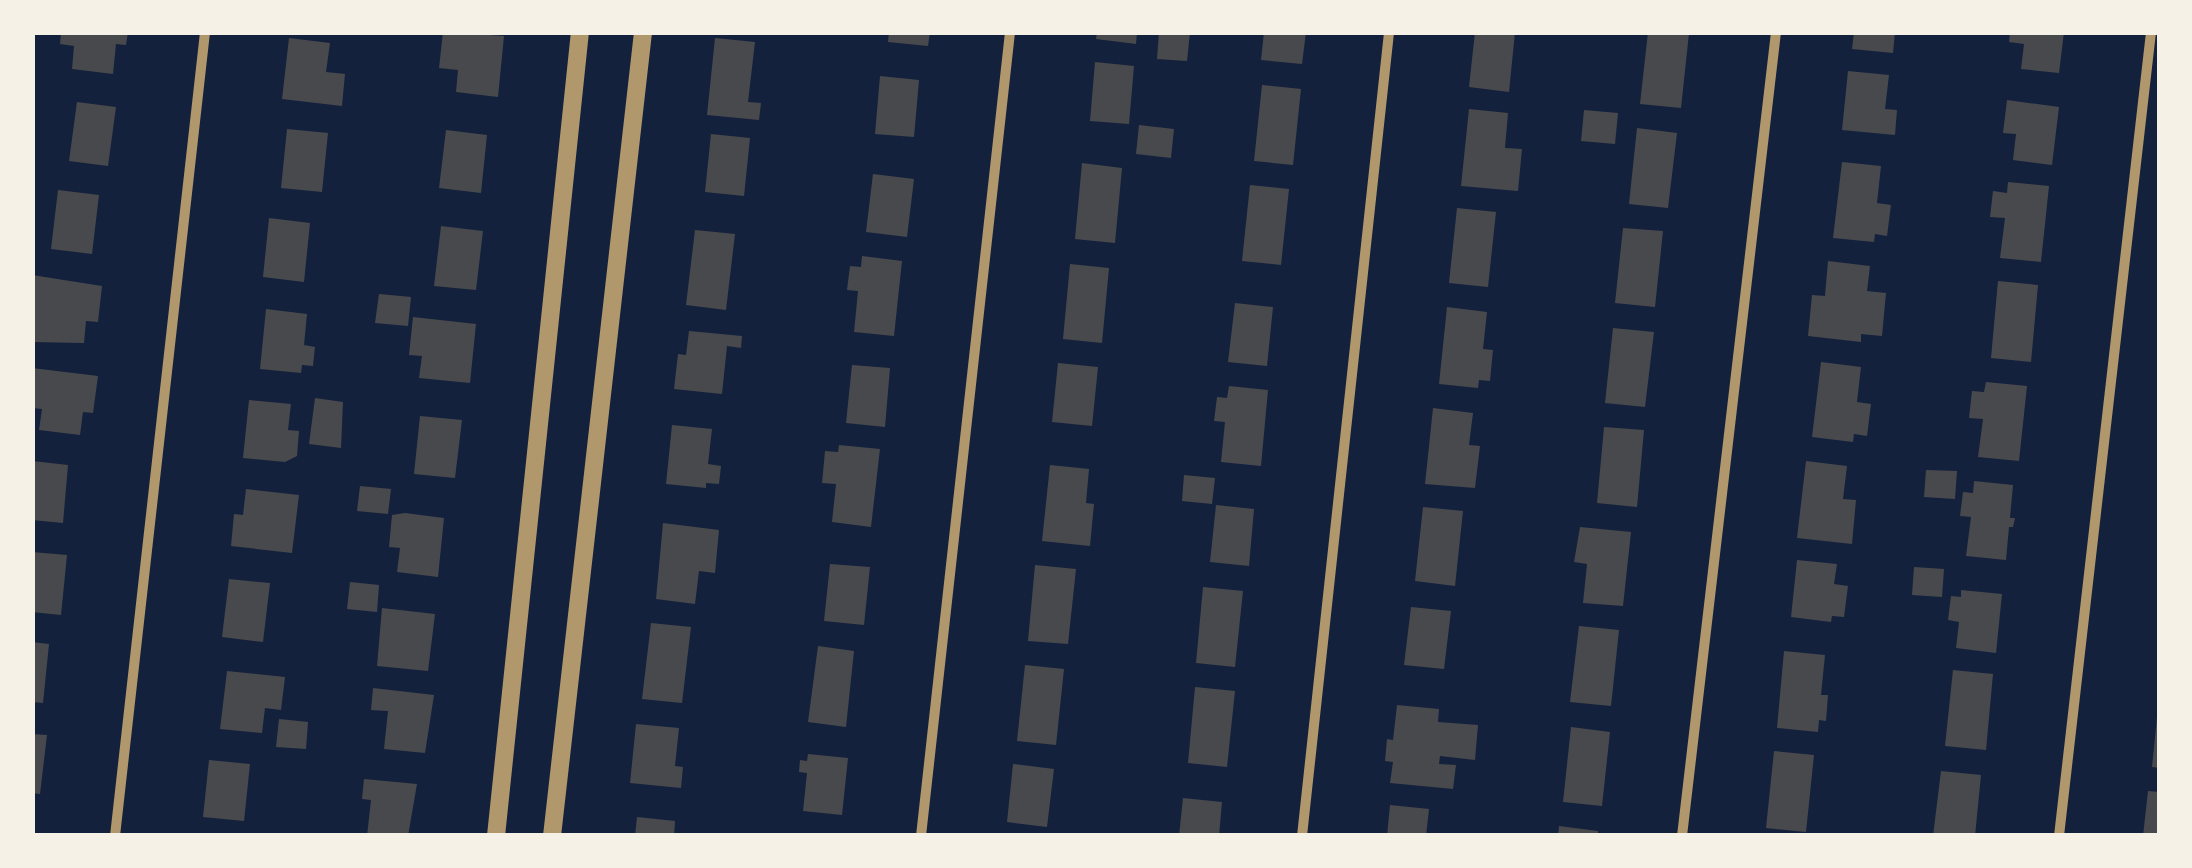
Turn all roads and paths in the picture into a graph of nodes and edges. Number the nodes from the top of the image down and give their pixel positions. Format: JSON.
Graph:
{"nodes":[{"id":1,"x":205,"y":32,"type":"edge"},
{"id":2,"x":580,"y":32,"type":"edge"},
{"id":3,"x":643,"y":32,"type":"edge"},
{"id":4,"x":1010,"y":32,"type":"edge"},
{"id":5,"x":1389,"y":32,"type":"edge"},
{"id":6,"x":1776,"y":32,"type":"edge"},
{"id":7,"x":2151,"y":32,"type":"edge"},
{"id":8,"x":115,"y":836,"type":"edge"},
{"id":9,"x":496,"y":836,"type":"edge"},
{"id":10,"x":552,"y":836,"type":"edge"},
{"id":11,"x":921,"y":836,"type":"edge"},
{"id":12,"x":1302,"y":836,"type":"edge"},
{"id":13,"x":1682,"y":836,"type":"edge"},
{"id":14,"x":2059,"y":836,"type":"edge"}],
"edges":[{"from":1,"to":8,"type":"street"},
{"from":2,"to":9,"type":"street"},
{"from":3,"to":10,"type":"street"},
{"from":4,"to":11,"type":"street"},
{"from":5,"to":12,"type":"street"},
{"from":6,"to":13,"type":"street"},
{"from":7,"to":14,"type":"street"}]}
